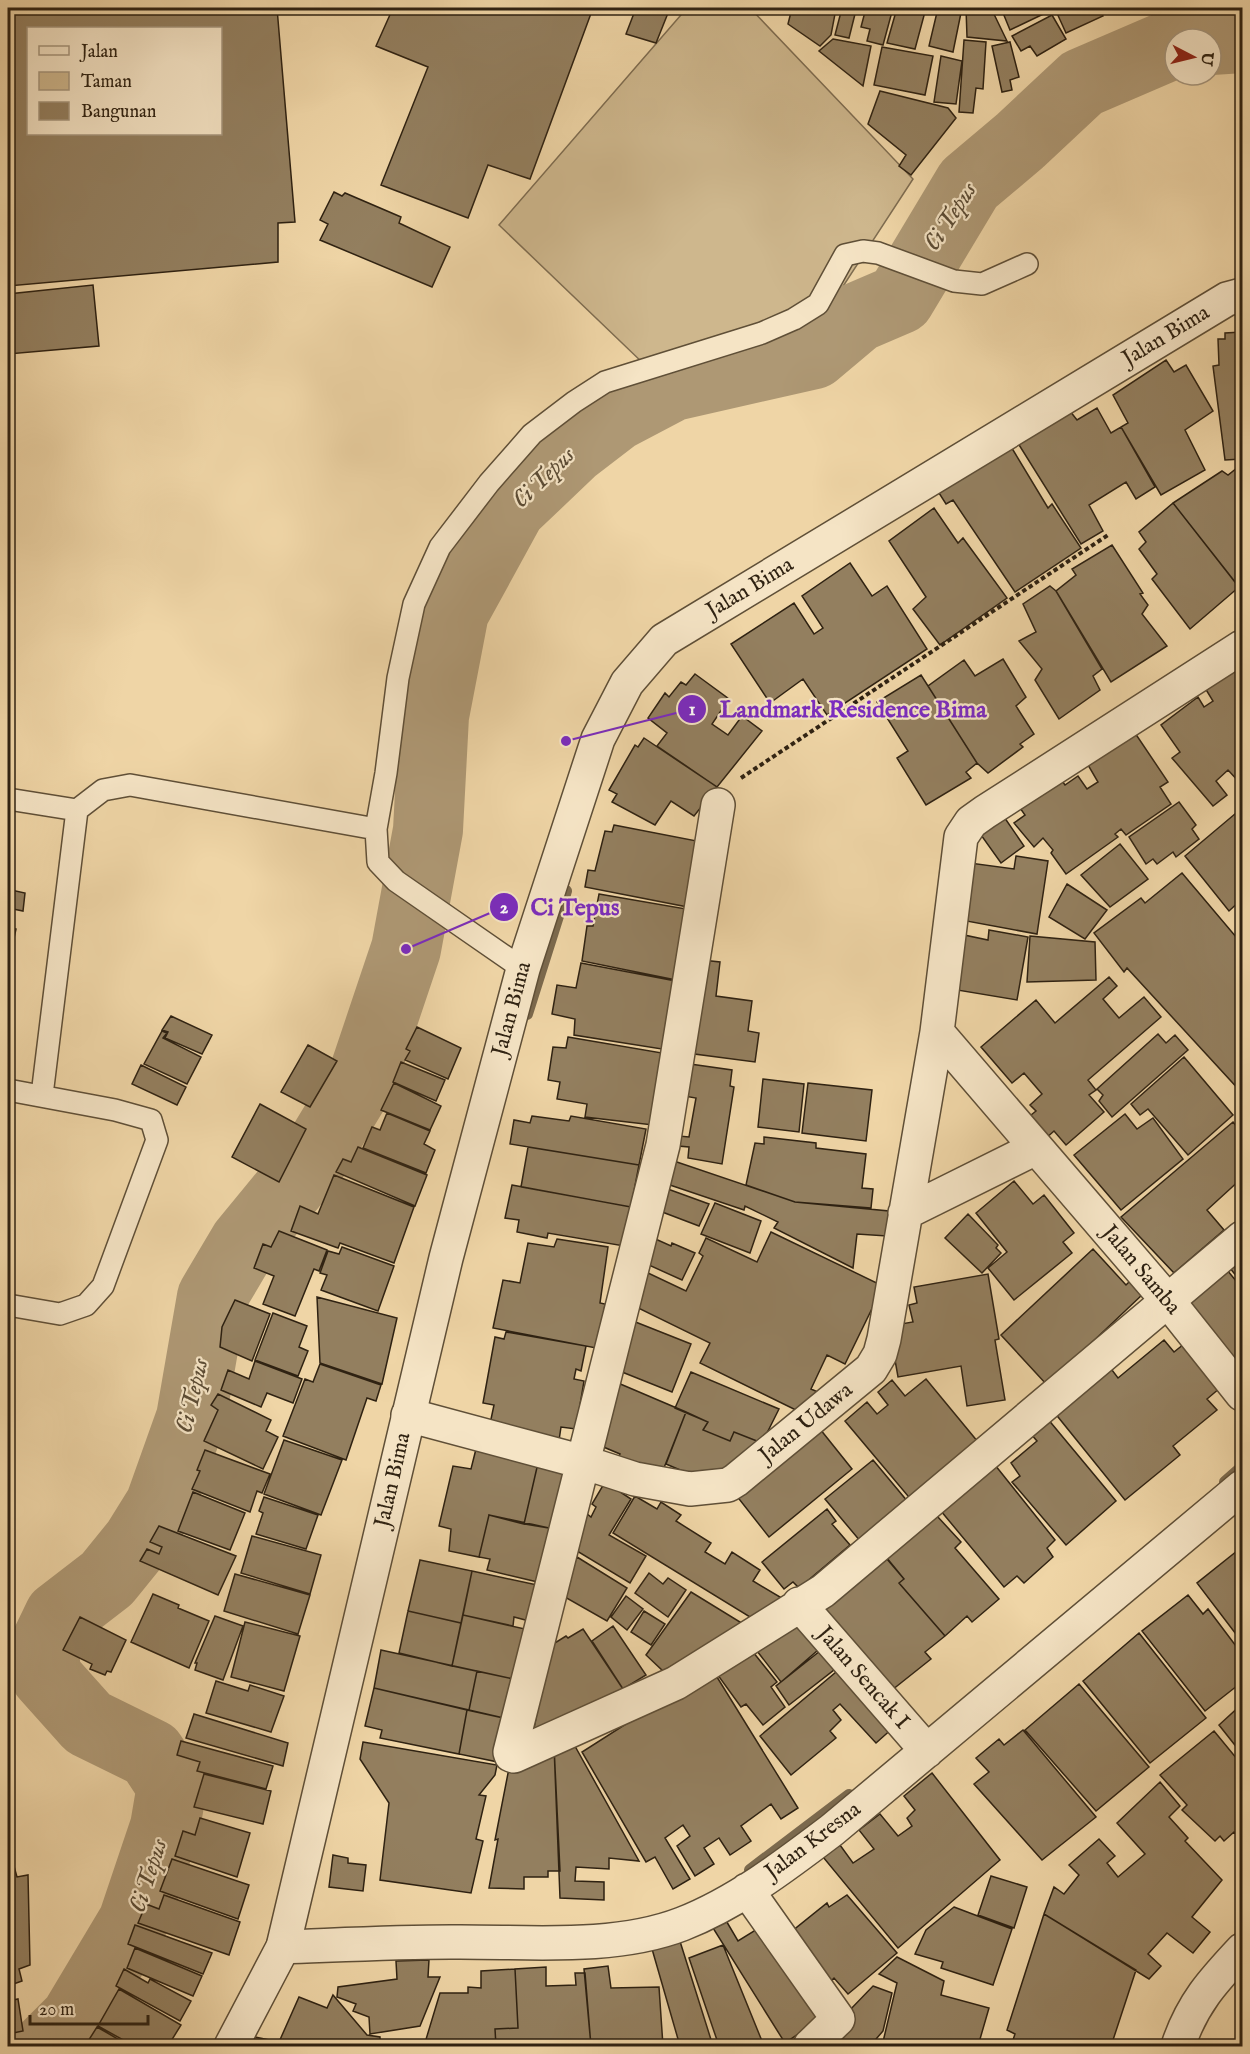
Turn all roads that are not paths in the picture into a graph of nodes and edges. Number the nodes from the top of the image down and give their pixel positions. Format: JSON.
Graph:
{"nodes":[{"id":1,"x":1027,"y":264,"type":"dead end"},
{"id":2,"x":1242,"y":295,"type":"edge"},
{"id":3,"x":1242,"y":647,"type":"edge"},
{"id":4,"x":8,"y":799,"type":"edge"},
{"id":5,"x":718,"y":805,"type":"road end"},
{"id":6,"x":77,"y":810,"type":"junction"},
{"id":7,"x":376,"y":829,"type":"junction"},
{"id":8,"x":523,"y":969,"type":"junction"},
{"id":9,"x":937,"y":1032,"type":"junction"},
{"id":10,"x":8,"y":1090,"type":"edge"},
{"id":11,"x":42,"y":1095,"type":"junction"},
{"id":12,"x":1036,"y":1148,"type":"junction"},
{"id":13,"x":905,"y":1213,"type":"junction"},
{"id":14,"x":1242,"y":1238,"type":"edge"},
{"id":15,"x":1168,"y":1301,"type":"junction"},
{"id":16,"x":8,"y":1305,"type":"edge"},
{"id":17,"x":1242,"y":1394,"type":"edge"},
{"id":18,"x":408,"y":1415,"type":"junction"},
{"id":19,"x":583,"y":1462,"type":"junction"},
{"id":20,"x":1242,"y":1487,"type":"edge"},
{"id":21,"x":799,"y":1604,"type":"junction"},
{"id":22,"x":927,"y":1751,"type":"junction"},
{"id":23,"x":747,"y":1890,"type":"junction"},
{"id":24,"x":283,"y":1947,"type":"junction"},
{"id":25,"x":1242,"y":1950,"type":"edge"},
{"id":26,"x":231,"y":2046,"type":"edge"},
{"id":27,"x":810,"y":2046,"type":"edge"},
{"id":28,"x":1178,"y":2046,"type":"edge"}],
"edges":[{"from":1,"to":7,"type":"lane"},
{"from":2,"to":8,"type":"street","name":"Jalan Bima"},
{"from":3,"to":9,"type":"street","name":"Jalan Udawa"},
{"from":4,"to":6,"type":"lane"},
{"from":5,"to":19,"type":"street"},
{"from":6,"to":7,"type":"lane"},
{"from":6,"to":11,"type":"lane"},
{"from":7,"to":8,"type":"lane"},
{"from":8,"to":18,"type":"street","name":"Jalan Bima"},
{"from":9,"to":12,"type":"street","name":"Jalan Samba"},
{"from":9,"to":13,"type":"street","name":"Jalan Udawa"},
{"from":10,"to":11,"type":"lane"},
{"from":11,"to":16,"type":"lane"},
{"from":12,"to":13,"type":"street"},
{"from":12,"to":15,"type":"street","name":"Jalan Samba"},
{"from":13,"to":19,"type":"street","name":"Jalan Udawa"},
{"from":14,"to":15,"type":"street"},
{"from":15,"to":17,"type":"street","name":"Jalan Samba"},
{"from":15,"to":21,"type":"street"},
{"from":18,"to":19,"type":"street","name":"Jalan Udawa"},
{"from":18,"to":24,"type":"street","name":"Jalan Bima"},
{"from":19,"to":21,"type":"street"},
{"from":20,"to":22,"type":"street","name":"Jalan Kresna"},
{"from":21,"to":22,"type":"street","name":"Jalan Sencak I"},
{"from":22,"to":23,"type":"street","name":"Jalan Kresna"},
{"from":23,"to":24,"type":"street","name":"Jalan Kresna"},
{"from":23,"to":27,"type":"street"},
{"from":24,"to":26,"type":"street","name":"Jalan Bima"},
{"from":25,"to":28,"type":"street"}]}
